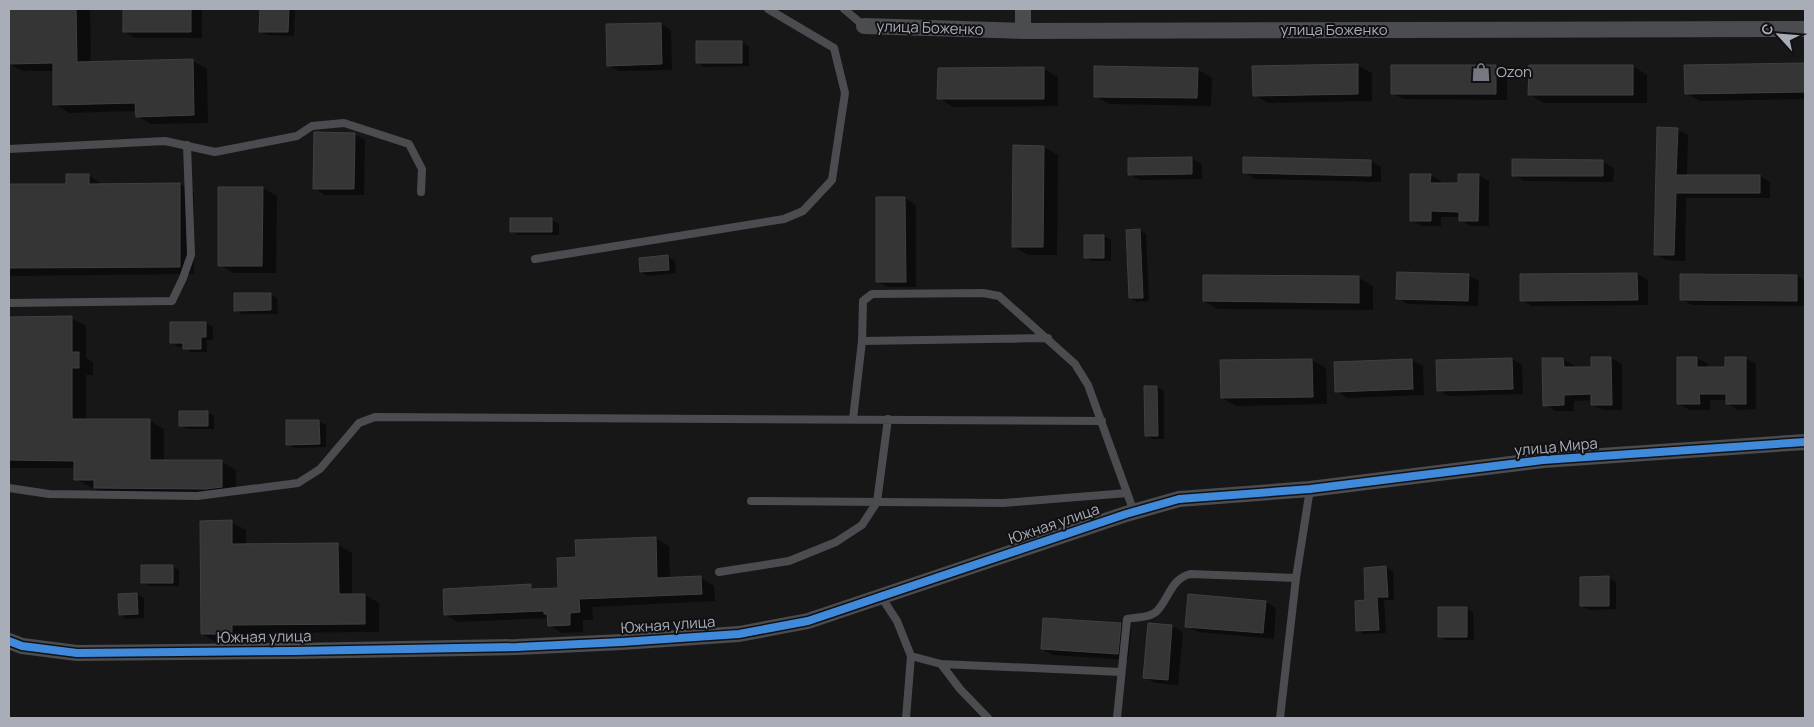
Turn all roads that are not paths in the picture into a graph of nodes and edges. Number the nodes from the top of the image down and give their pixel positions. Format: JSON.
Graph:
{"nodes":[{"id":1,"x":768,"y":9,"type":"edge"},
{"id":2,"x":844,"y":9,"type":"edge"},
{"id":3,"x":1023,"y":9,"type":"edge"},
{"id":4,"x":864,"y":26,"type":"joint"},
{"id":5,"x":1805,"y":29,"type":"edge"},
{"id":6,"x":1023,"y":31,"type":"junction"},
{"id":7,"x":187,"y":145,"type":"junction"},
{"id":8,"x":9,"y":149,"type":"edge"},
{"id":9,"x":421,"y":192,"type":"dead end"},
{"id":10,"x":534,"y":259,"type":"dead end"},
{"id":11,"x":9,"y":303,"type":"edge"},
{"id":12,"x":1048,"y":338,"type":"junction"},
{"id":13,"x":862,"y":341,"type":"junction"},
{"id":14,"x":854,"y":419,"type":"junction"},
{"id":15,"x":888,"y":419,"type":"junction"},
{"id":16,"x":1102,"y":420,"type":"junction"},
{"id":17,"x":1805,"y":442,"type":"edge"},
{"id":18,"x":9,"y":488,"type":"edge"},
{"id":19,"x":1310,"y":489,"type":"junction"},
{"id":20,"x":1127,"y":493,"type":"junction"},
{"id":21,"x":751,"y":500,"type":"dead end"},
{"id":22,"x":877,"y":502,"type":"junction"},
{"id":23,"x":1134,"y":512,"type":"junction"},
{"id":24,"x":719,"y":572,"type":"dead end"},
{"id":25,"x":1296,"y":578,"type":"junction"},
{"id":26,"x":882,"y":598,"type":"junction"},
{"id":27,"x":9,"y":641,"type":"edge"},
{"id":28,"x":911,"y":656,"type":"junction"},
{"id":29,"x":941,"y":664,"type":"junction"},
{"id":30,"x":1121,"y":672,"type":"junction"},
{"id":31,"x":906,"y":718,"type":"edge"},
{"id":32,"x":988,"y":718,"type":"edge"},
{"id":33,"x":1117,"y":718,"type":"edge"},
{"id":34,"x":1280,"y":718,"type":"edge"}],
"edges":[{"from":1,"to":10,"type":"lane"},
{"from":2,"to":4,"type":"lane"},
{"from":3,"to":6,"type":"street"},
{"from":4,"to":6,"type":"street","name":"улица Боженко"},
{"from":5,"to":6,"type":"street","name":"улица Боженко"},
{"from":7,"to":8,"type":"lane"},
{"from":7,"to":9,"type":"lane"},
{"from":7,"to":11,"type":"lane"},
{"from":12,"to":13,"type":"lane"},
{"from":12,"to":13,"type":"lane"},
{"from":12,"to":16,"type":"lane"},
{"from":13,"to":14,"type":"lane"},
{"from":14,"to":15,"type":"lane"},
{"from":14,"to":18,"type":"lane"},
{"from":15,"to":16,"type":"lane"},
{"from":15,"to":22,"type":"lane"},
{"from":16,"to":20,"type":"lane"},
{"from":17,"to":19,"type":"street","name":"улица Мира"},
{"from":19,"to":23,"type":"street","name":"Южная улица"},
{"from":19,"to":25,"type":"lane"},
{"from":20,"to":22,"type":"lane"},
{"from":20,"to":23,"type":"lane"},
{"from":21,"to":22,"type":"lane"},
{"from":22,"to":24,"type":"lane"},
{"from":23,"to":26,"type":"street","name":"Южная улица"},
{"from":25,"to":30,"type":"lane"},
{"from":25,"to":34,"type":"lane"},
{"from":26,"to":27,"type":"street","name":"Южная улица"},
{"from":26,"to":28,"type":"lane"},
{"from":28,"to":29,"type":"lane"},
{"from":28,"to":31,"type":"lane"},
{"from":29,"to":30,"type":"lane"},
{"from":29,"to":32,"type":"lane"},
{"from":30,"to":33,"type":"lane"}]}
